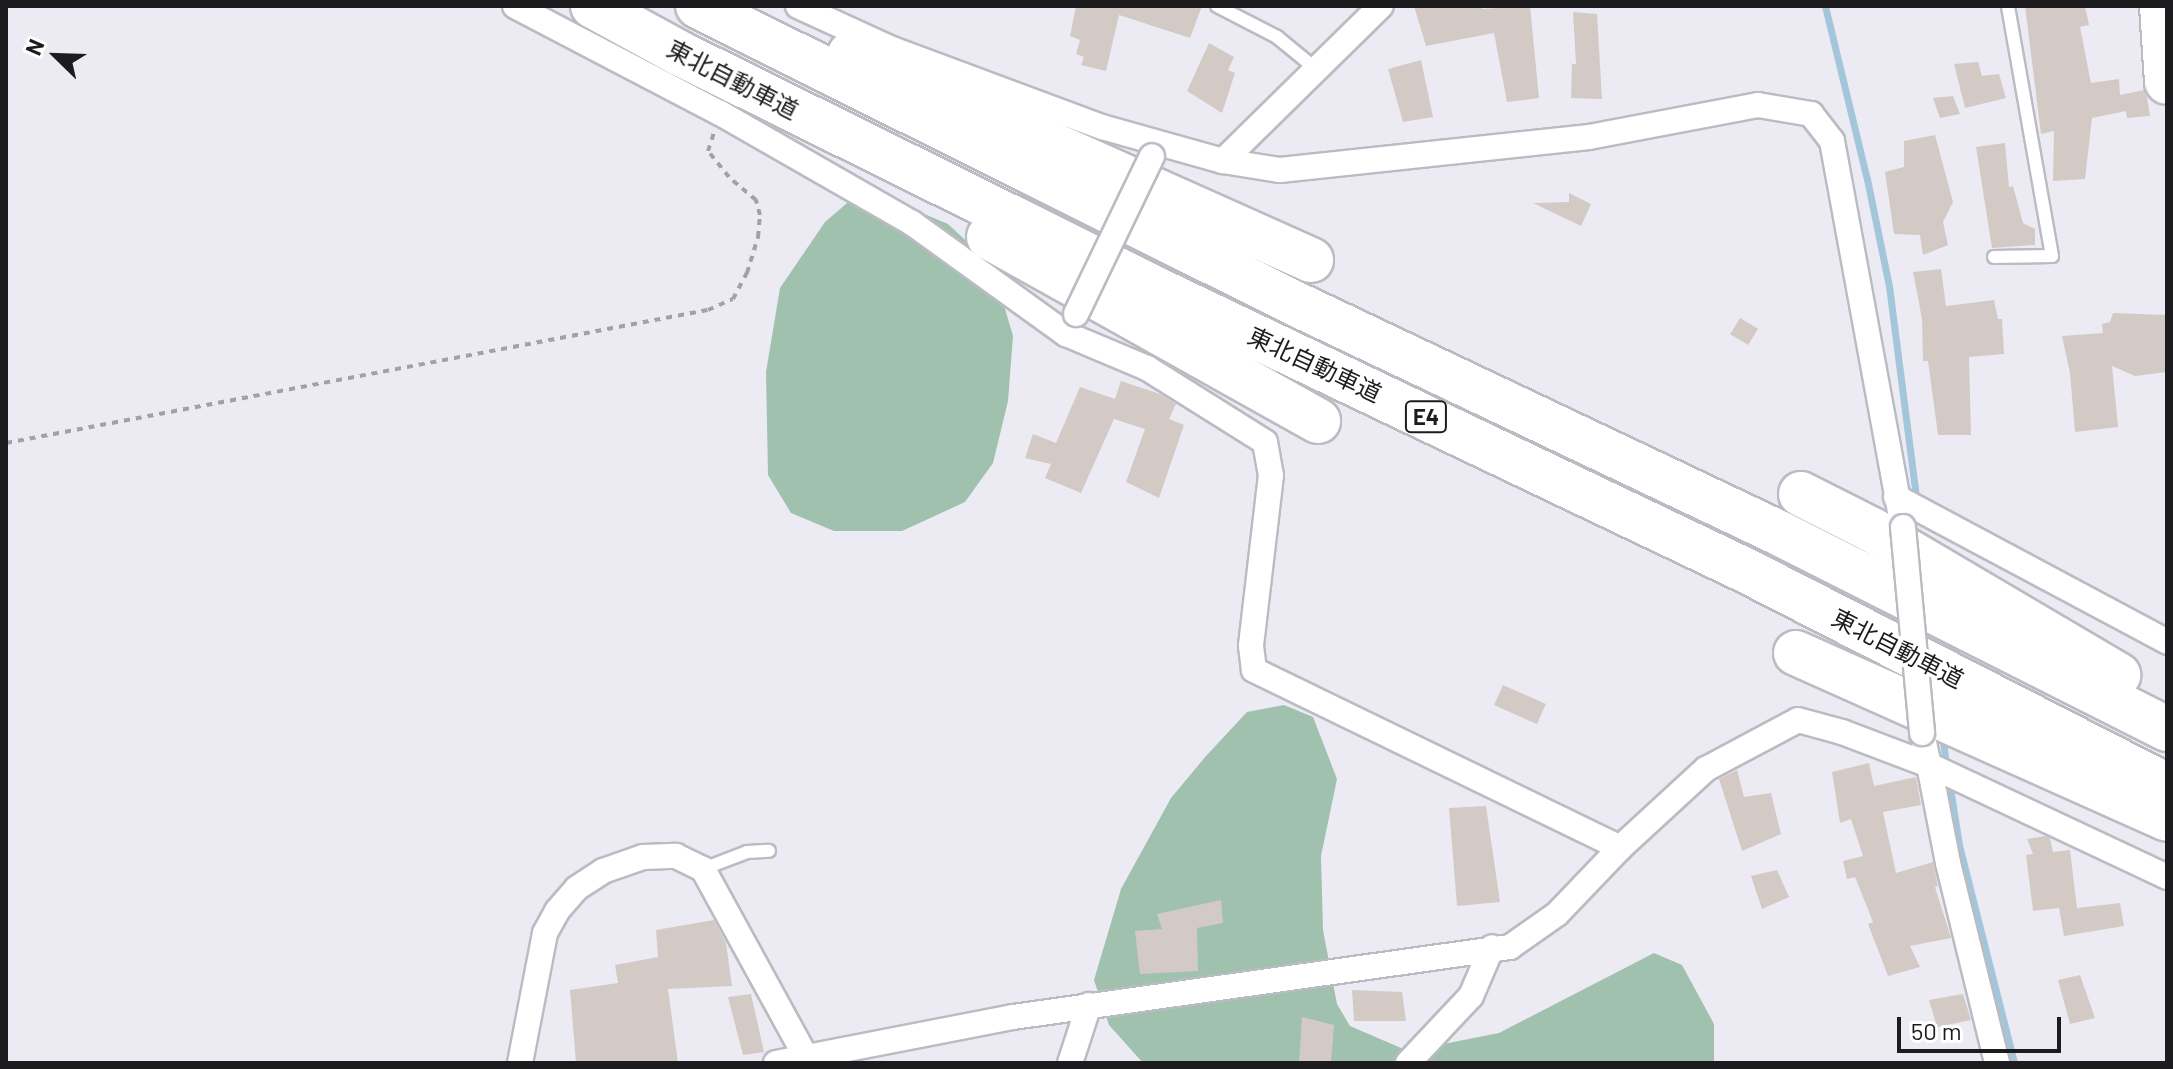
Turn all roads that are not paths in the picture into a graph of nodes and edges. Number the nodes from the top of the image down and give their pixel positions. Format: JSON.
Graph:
{"nodes":[{"id":1,"x":515,"y":6,"type":"edge"},
{"id":2,"x":593,"y":6,"type":"edge"},
{"id":3,"x":698,"y":6,"type":"edge"},
{"id":4,"x":733,"y":6,"type":"edge"},
{"id":5,"x":1217,"y":6,"type":"edge"},
{"id":6,"x":1381,"y":6,"type":"edge"},
{"id":7,"x":2008,"y":6,"type":"edge"},
{"id":8,"x":2162,"y":6,"type":"edge"},
{"id":9,"x":801,"y":7,"type":"edge"},
{"id":10,"x":681,"y":54,"type":"junction"},
{"id":11,"x":1316,"y":69,"type":"junction"},
{"id":12,"x":2167,"y":82,"type":"edge"},
{"id":13,"x":1155,"y":148,"type":"junction"},
{"id":14,"x":1223,"y":161,"type":"junction"},
{"id":15,"x":1994,"y":257,"type":"dead end"},
{"id":16,"x":1311,"y":260,"type":"dead end"},
{"id":17,"x":1071,"y":324,"type":"junction"},
{"id":18,"x":1318,"y":421,"type":"dead end"},
{"id":19,"x":1801,"y":494,"type":"dead end"},
{"id":20,"x":1896,"y":497,"type":"junction"},
{"id":21,"x":2167,"y":642,"type":"edge"},
{"id":22,"x":1796,"y":653,"type":"dead end"},
{"id":23,"x":2167,"y":704,"type":"edge"},
{"id":24,"x":2167,"y":729,"type":"edge"},
{"id":25,"x":1934,"y":767,"type":"junction"},
{"id":26,"x":2167,"y":786,"type":"edge"},
{"id":27,"x":2167,"y":819,"type":"edge"},
{"id":28,"x":1620,"y":848,"type":"junction"},
{"id":29,"x":769,"y":851,"type":"dead end"},
{"id":30,"x":703,"y":869,"type":"junction"},
{"id":31,"x":2167,"y":877,"type":"edge"},
{"id":32,"x":1492,"y":947,"type":"junction"},
{"id":33,"x":1089,"y":1005,"type":"junction"},
{"id":34,"x":807,"y":1059,"type":"edge"},
{"id":35,"x":520,"y":1063,"type":"edge"},
{"id":36,"x":776,"y":1063,"type":"edge"},
{"id":37,"x":1070,"y":1063,"type":"edge"},
{"id":38,"x":1408,"y":1063,"type":"edge"},
{"id":39,"x":1997,"y":1063,"type":"edge"}],
"edges":[{"from":1,"to":17,"type":"street"},
{"from":2,"to":10,"type":"highway","name":"東北自動車道","number":"E4"},
{"from":3,"to":24,"type":"highway","name":"東北自動車道","number":"E4"},
{"from":4,"to":16,"type":"highway"},
{"from":5,"to":11,"type":"lane"},
{"from":6,"to":11,"type":"street"},
{"from":7,"to":15,"type":"lane"},
{"from":8,"to":12,"type":"highway"},
{"from":9,"to":13,"type":"street"},
{"from":10,"to":18,"type":"highway"},
{"from":10,"to":26,"type":"highway","name":"東北自動車道","number":"E4"},
{"from":11,"to":14,"type":"street"},
{"from":13,"to":14,"type":"street"},
{"from":13,"to":17,"type":"street","bridge":true},
{"from":14,"to":20,"type":"street"},
{"from":17,"to":28,"type":"street"},
{"from":19,"to":23,"type":"highway"},
{"from":20,"to":21,"type":"street"},
{"from":20,"to":25,"type":"street","bridge":true},
{"from":22,"to":27,"type":"highway"},
{"from":25,"to":28,"type":"street"},
{"from":25,"to":31,"type":"street"},
{"from":25,"to":39,"type":"street"},
{"from":28,"to":32,"type":"street"},
{"from":29,"to":30,"type":"lane"},
{"from":30,"to":34,"type":"street"},
{"from":30,"to":35,"type":"street"},
{"from":32,"to":33,"type":"street"},
{"from":32,"to":38,"type":"street"},
{"from":33,"to":34,"type":"street"},
{"from":33,"to":37,"type":"street"},
{"from":34,"to":36,"type":"street"}]}
